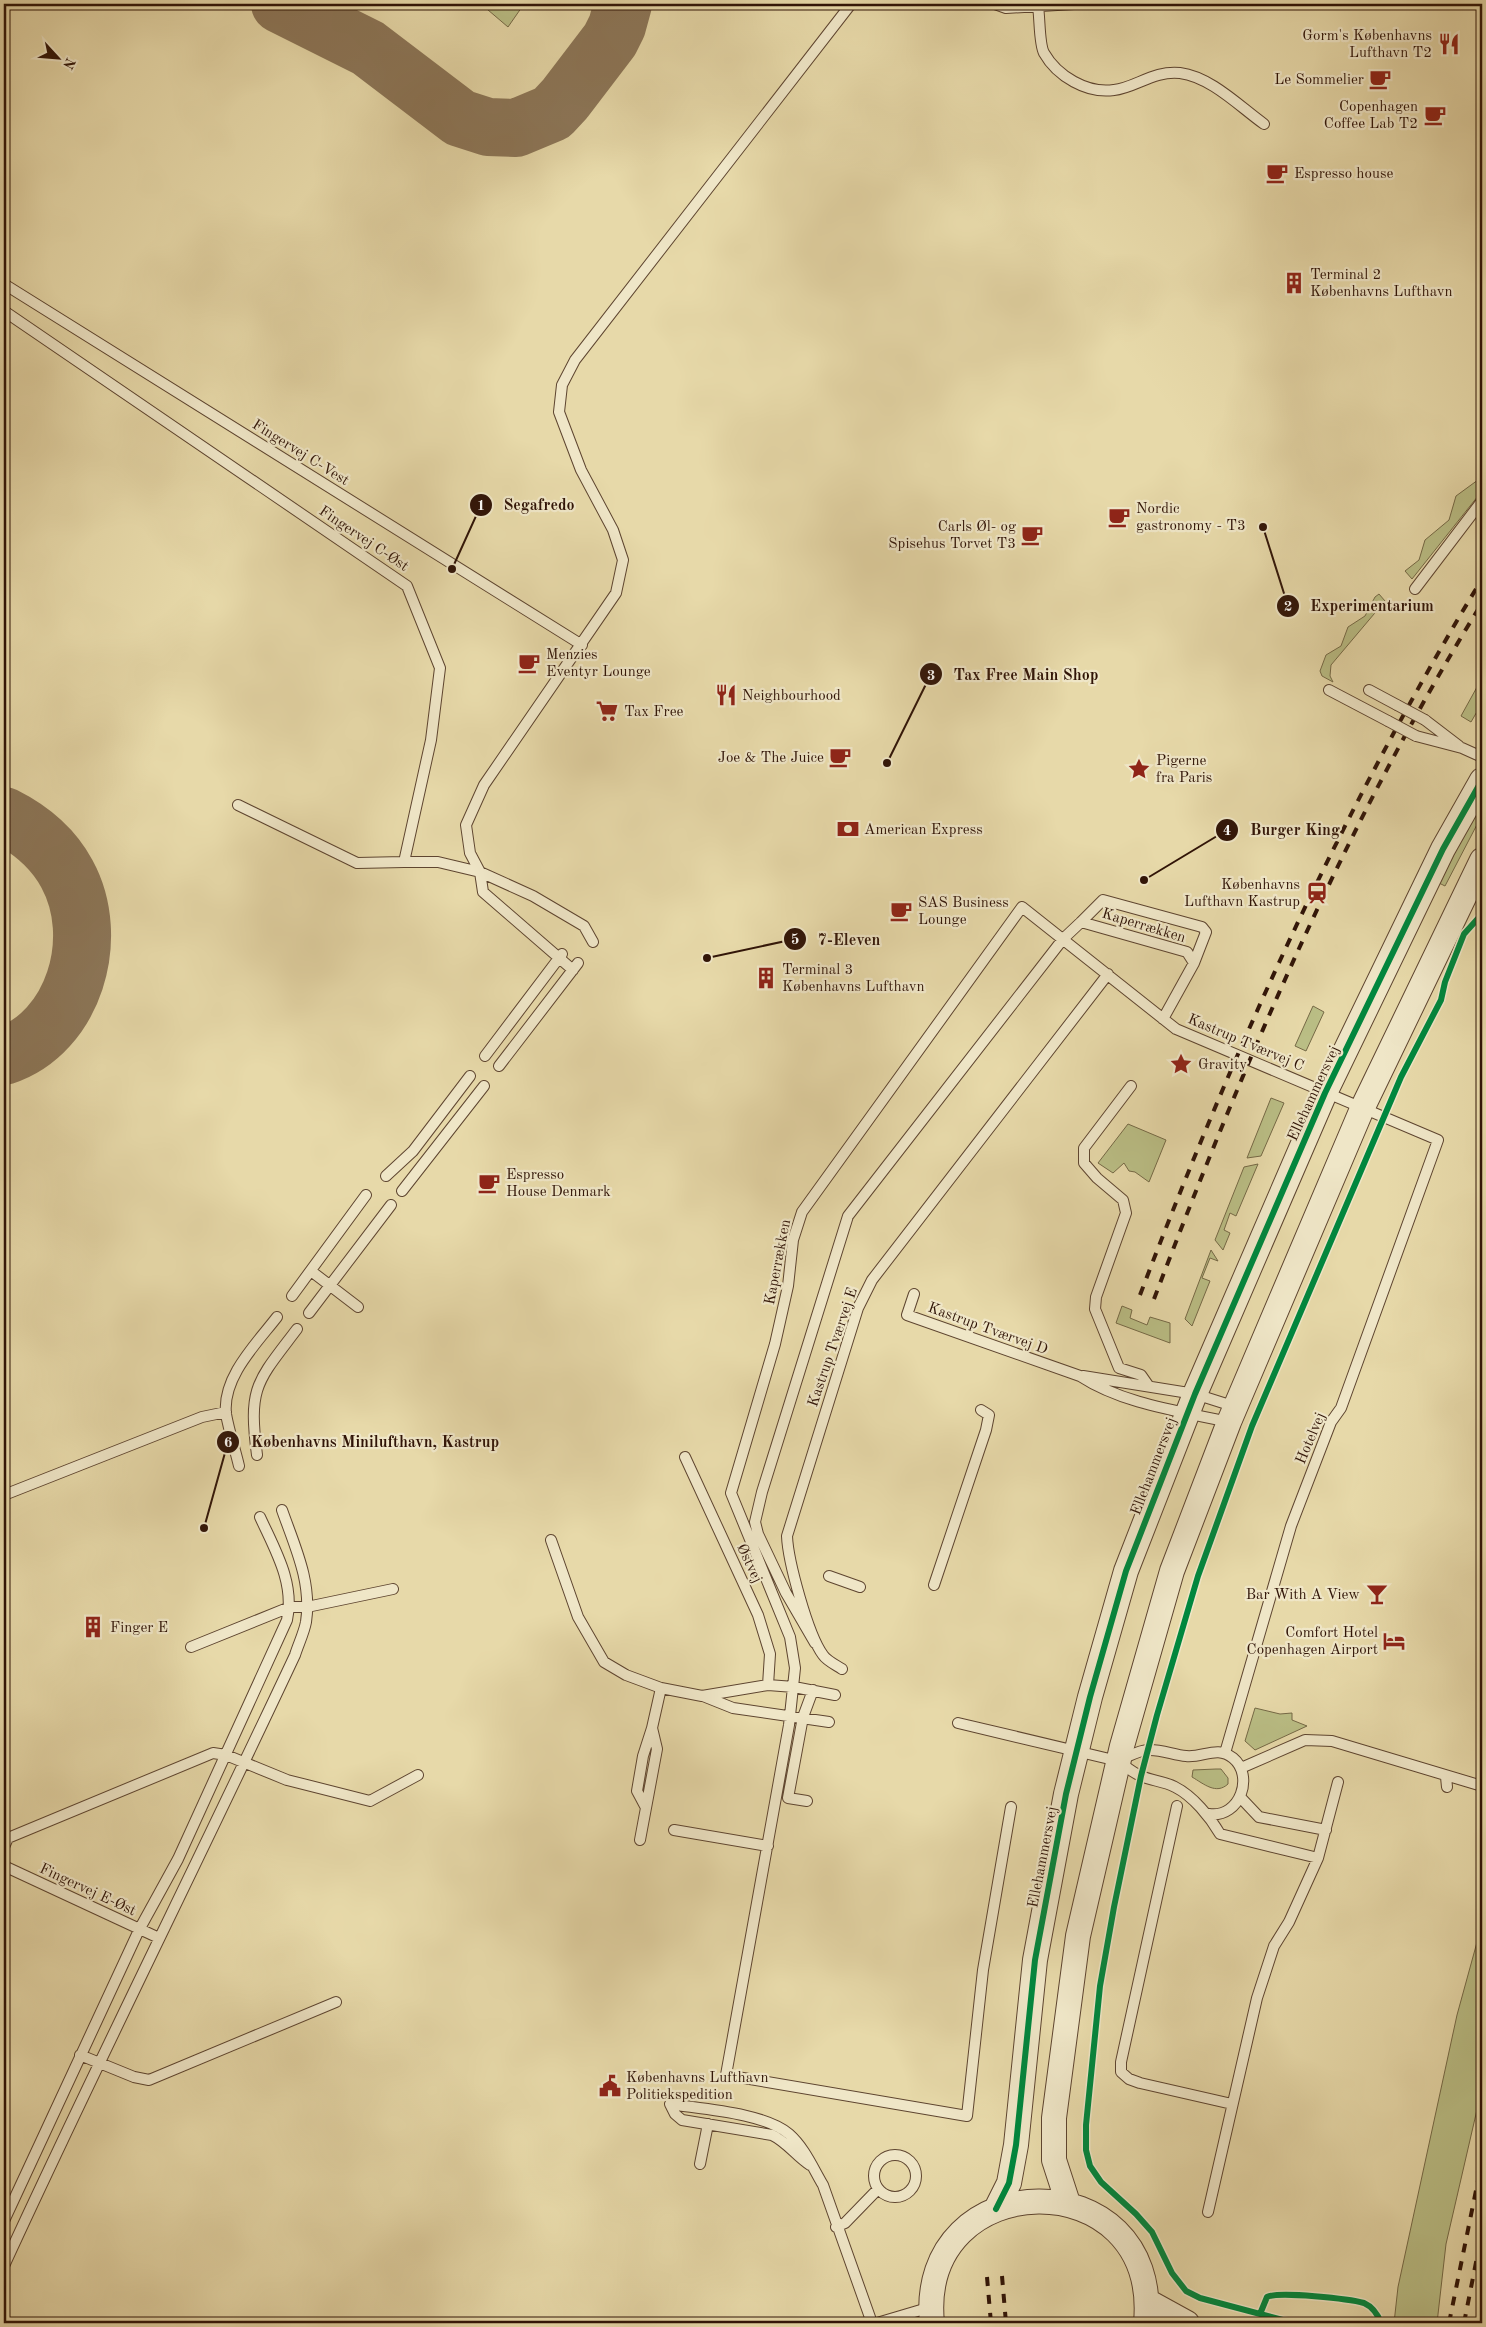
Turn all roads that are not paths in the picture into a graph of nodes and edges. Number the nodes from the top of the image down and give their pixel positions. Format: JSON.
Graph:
{"nodes":[{"id":1,"x":851,"y":4,"type":"edge"},
{"id":2,"x":995,"y":4,"type":"edge"},
{"id":3,"x":1074,"y":4,"type":"edge"},
{"id":4,"x":1038,"y":7,"type":"junction"},
{"id":5,"x":1264,"y":124,"type":"dead end"},
{"id":6,"x":4,"y":284,"type":"edge"},
{"id":7,"x":4,"y":312,"type":"edge"},
{"id":8,"x":1482,"y":501,"type":"edge"},
{"id":9,"x":1415,"y":589,"type":"dead end"},
{"id":10,"x":582,"y":645,"type":"junction"},
{"id":11,"x":1329,"y":690,"type":"dead end"},
{"id":12,"x":1369,"y":690,"type":"dead end"},
{"id":13,"x":1462,"y":748,"type":"junction"},
{"id":14,"x":1482,"y":757,"type":"edge"},
{"id":15,"x":1482,"y":780,"type":"edge"},
{"id":16,"x":238,"y":805,"type":"dead end"},
{"id":17,"x":1482,"y":860,"type":"edge"},
{"id":18,"x":404,"y":862,"type":"junction"},
{"id":19,"x":480,"y":872,"type":"junction"},
{"id":20,"x":1081,"y":922,"type":"junction"},
{"id":21,"x":1059,"y":936,"type":"junction"},
{"id":22,"x":593,"y":942,"type":"dead end"},
{"id":23,"x":561,"y":955,"type":"junction"},
{"id":24,"x":1194,"y":963,"type":"junction"},
{"id":25,"x":1108,"y":974,"type":"junction"},
{"id":26,"x":1163,"y":1019,"type":"junction"},
{"id":27,"x":485,"y":1056,"type":"dead end"},
{"id":28,"x":499,"y":1066,"type":"dead end"},
{"id":29,"x":470,"y":1076,"type":"dead end"},
{"id":30,"x":484,"y":1086,"type":"dead end"},
{"id":31,"x":1131,"y":1086,"type":"dead end"},
{"id":32,"x":1325,"y":1093,"type":"junction"},
{"id":33,"x":1362,"y":1109,"type":"junction"},
{"id":34,"x":1438,"y":1140,"type":"joint"},
{"id":35,"x":386,"y":1176,"type":"dead end"},
{"id":36,"x":402,"y":1191,"type":"dead end"},
{"id":37,"x":366,"y":1195,"type":"dead end"},
{"id":38,"x":391,"y":1205,"type":"dead end"},
{"id":39,"x":311,"y":1271,"type":"junction"},
{"id":40,"x":330,"y":1285,"type":"junction"},
{"id":41,"x":914,"y":1294,"type":"dead end"},
{"id":42,"x":292,"y":1296,"type":"dead end"},
{"id":43,"x":358,"y":1307,"type":"dead end"},
{"id":44,"x":309,"y":1313,"type":"dead end"},
{"id":45,"x":277,"y":1317,"type":"dead end"},
{"id":46,"x":297,"y":1328,"type":"dead end"},
{"id":47,"x":1080,"y":1376,"type":"junction"},
{"id":48,"x":1148,"y":1385,"type":"junction"},
{"id":49,"x":1191,"y":1403,"type":"junction"},
{"id":50,"x":981,"y":1410,"type":"dead end"},
{"id":51,"x":226,"y":1412,"type":"junction"},
{"id":52,"x":1232,"y":1414,"type":"junction"},
{"id":53,"x":257,"y":1455,"type":"dead end"},
{"id":54,"x":685,"y":1457,"type":"dead end"},
{"id":55,"x":239,"y":1466,"type":"dead end"},
{"id":56,"x":4,"y":1495,"type":"edge"},
{"id":57,"x":282,"y":1510,"type":"dead end"},
{"id":58,"x":260,"y":1517,"type":"dead end"},
{"id":59,"x":550,"y":1540,"type":"dead end"},
{"id":60,"x":829,"y":1576,"type":"dead end"},
{"id":61,"x":934,"y":1584,"type":"dead end"},
{"id":62,"x":860,"y":1587,"type":"dead end"},
{"id":63,"x":393,"y":1589,"type":"dead end"},
{"id":64,"x":290,"y":1607,"type":"junction"},
{"id":65,"x":307,"y":1607,"type":"junction"},
{"id":66,"x":815,"y":1643,"type":"junction"},
{"id":67,"x":191,"y":1647,"type":"dead end"},
{"id":68,"x":842,"y":1669,"type":"dead end"},
{"id":69,"x":768,"y":1685,"type":"junction"},
{"id":70,"x":794,"y":1687,"type":"junction"},
{"id":71,"x":661,"y":1688,"type":"junction"},
{"id":72,"x":813,"y":1690,"type":"junction"},
{"id":73,"x":835,"y":1695,"type":"dead end"},
{"id":74,"x":702,"y":1696,"type":"junction"},
{"id":75,"x":791,"y":1715,"type":"junction"},
{"id":76,"x":803,"y":1717,"type":"junction"},
{"id":77,"x":829,"y":1722,"type":"dead end"},
{"id":78,"x":958,"y":1723,"type":"dead end"},
{"id":79,"x":1076,"y":1751,"type":"junction"},
{"id":80,"x":1225,"y":1753,"type":"junction"},
{"id":81,"x":226,"y":1755,"type":"junction"},
{"id":82,"x":1118,"y":1761,"type":"junction"},
{"id":83,"x":244,"y":1764,"type":"junction"},
{"id":84,"x":1240,"y":1768,"type":"junction"},
{"id":85,"x":418,"y":1774,"type":"dead end"},
{"id":86,"x":1338,"y":1782,"type":"dead end"},
{"id":87,"x":1482,"y":1786,"type":"edge"},
{"id":88,"x":1241,"y":1798,"type":"junction"},
{"id":89,"x":807,"y":1802,"type":"dead end"},
{"id":90,"x":1177,"y":1806,"type":"dead end"},
{"id":91,"x":1011,"y":1807,"type":"dead end"},
{"id":92,"x":1209,"y":1814,"type":"junction"},
{"id":93,"x":674,"y":1830,"type":"dead end"},
{"id":94,"x":1326,"y":1830,"type":"junction"},
{"id":95,"x":640,"y":1840,"type":"dead end"},
{"id":96,"x":768,"y":1846,"type":"junction"},
{"id":97,"x":4,"y":1847,"type":"edge"},
{"id":98,"x":1318,"y":1858,"type":"junction"},
{"id":99,"x":4,"y":1866,"type":"edge"},
{"id":100,"x":139,"y":1930,"type":"junction"},
{"id":101,"x":159,"y":1938,"type":"junction"},
{"id":102,"x":336,"y":2002,"type":"dead end"},
{"id":103,"x":80,"y":2055,"type":"junction"},
{"id":104,"x":98,"y":2063,"type":"junction"},
{"id":105,"x":1232,"y":2104,"type":"junction"},
{"id":106,"x":708,"y":2124,"type":"junction"},
{"id":107,"x":700,"y":2164,"type":"dead end"},
{"id":108,"x":810,"y":2165,"type":"junction"},
{"id":109,"x":878,"y":2189,"type":"junction"},
{"id":110,"x":1068,"y":2204,"type":"junction"},
{"id":111,"x":996,"y":2209,"type":"junction"},
{"id":112,"x":1208,"y":2212,"type":"dead end"},
{"id":113,"x":4,"y":2221,"type":"edge"},
{"id":114,"x":836,"y":2227,"type":"junction"},
{"id":115,"x":5,"y":2259,"type":"edge"},
{"id":116,"x":1147,"y":2312,"type":"edge"},
{"id":117,"x":932,"y":2315,"type":"edge"},
{"id":118,"x":872,"y":2323,"type":"edge"},
{"id":119,"x":877,"y":2323,"type":"edge"},
{"id":120,"x":1187,"y":2323,"type":"edge"}],
"edges":[{"from":1,"to":10,"type":"lane"},
{"from":2,"to":4,"type":"lane"},
{"from":3,"to":4,"type":"lane"},
{"from":4,"to":5,"type":"lane"},
{"from":6,"to":10,"type":"lane","name":"Fingervej C-Vest"},
{"from":7,"to":18,"type":"lane","name":"Fingervej C-Øst"},
{"from":8,"to":9,"type":"lane"},
{"from":10,"to":19,"type":"lane"},
{"from":11,"to":13,"type":"lane","bridge":true},
{"from":12,"to":13,"type":"lane","bridge":true},
{"from":13,"to":14,"type":"lane"},
{"from":15,"to":32,"type":"street","name":"Ellehammersvej"},
{"from":16,"to":18,"type":"lane"},
{"from":17,"to":33,"type":"street"},
{"from":18,"to":19,"type":"lane"},
{"from":19,"to":22,"type":"lane"},
{"from":19,"to":23,"type":"lane"},
{"from":20,"to":21,"type":"lane","name":"Kaperrækken"},
{"from":20,"to":24,"type":"lane","name":"Kaperrækken"},
{"from":20,"to":24,"type":"lane","name":"Kaperrækken"},
{"from":21,"to":25,"type":"lane","name":"Kastrup Tværvej C"},
{"from":21,"to":66,"type":"lane","name":"Kaperrækken"},
{"from":21,"to":70,"type":"lane","name":"Kaperrækken"},
{"from":23,"to":27,"type":"lane"},
{"from":23,"to":28,"type":"lane"},
{"from":24,"to":26,"type":"lane","name":"Kaperrækken"},
{"from":25,"to":26,"type":"lane","name":"Kastrup Tværvej C"},
{"from":25,"to":66,"type":"lane","name":"Kastrup Tværvej E"},
{"from":26,"to":32,"type":"lane","name":"Kastrup Tværvej C"},
{"from":29,"to":35,"type":"lane"},
{"from":30,"to":36,"type":"lane"},
{"from":31,"to":48,"type":"lane"},
{"from":32,"to":33,"type":"lane","name":"Kastrup Tværvej C"},
{"from":32,"to":49,"type":"street","name":"Ellehammersvej"},
{"from":33,"to":34,"type":"lane","name":"Kastrup Tværvej C"},
{"from":33,"to":52,"type":"street"},
{"from":34,"to":80,"type":"lane","name":"Hotelvej"},
{"from":37,"to":39,"type":"lane"},
{"from":38,"to":40,"type":"lane"},
{"from":39,"to":40,"type":"lane"},
{"from":39,"to":42,"type":"lane"},
{"from":40,"to":43,"type":"lane"},
{"from":40,"to":44,"type":"lane"},
{"from":41,"to":47,"type":"lane","name":"Kastrup Tværvej D"},
{"from":45,"to":51,"type":"lane"},
{"from":46,"to":53,"type":"lane"},
{"from":47,"to":48,"type":"lane","name":"Kastrup Tværvej D"},
{"from":47,"to":49,"type":"lane","name":"Kastrup Tværvej D"},
{"from":48,"to":49,"type":"lane","name":"Kastrup Tværvej D"},
{"from":49,"to":52,"type":"lane"},
{"from":49,"to":52,"type":"lane","name":"Kastrup Tværvej D"},
{"from":49,"to":79,"type":"street","name":"Ellehammersvej"},
{"from":50,"to":61,"type":"lane"},
{"from":51,"to":55,"type":"lane"},
{"from":51,"to":56,"type":"lane"},
{"from":52,"to":82,"type":"street"},
{"from":54,"to":69,"type":"lane","name":"Østvej"},
{"from":57,"to":65,"type":"lane"},
{"from":58,"to":64,"type":"lane"},
{"from":59,"to":71,"type":"lane"},
{"from":60,"to":62,"type":"lane"},
{"from":63,"to":65,"type":"lane"},
{"from":64,"to":65,"type":"lane"},
{"from":64,"to":67,"type":"lane"},
{"from":64,"to":81,"type":"lane"},
{"from":65,"to":83,"type":"lane"},
{"from":66,"to":68,"type":"lane","name":"Kastrup Tværvej E"},
{"from":69,"to":70,"type":"lane"},
{"from":69,"to":74,"type":"lane"},
{"from":70,"to":72,"type":"lane"},
{"from":70,"to":75,"type":"lane"},
{"from":71,"to":74,"type":"lane"},
{"from":71,"to":95,"type":"lane"},
{"from":72,"to":73,"type":"lane"},
{"from":72,"to":76,"type":"lane"},
{"from":74,"to":75,"type":"lane"},
{"from":75,"to":76,"type":"lane"},
{"from":75,"to":96,"type":"lane"},
{"from":76,"to":77,"type":"lane"},
{"from":76,"to":89,"type":"lane"},
{"from":78,"to":79,"type":"lane"},
{"from":79,"to":82,"type":"lane"},
{"from":79,"to":111,"type":"street","name":"Ellehammersvej"},
{"from":80,"to":82,"type":"lane"},
{"from":80,"to":84,"type":"lane"},
{"from":81,"to":83,"type":"lane"},
{"from":81,"to":97,"type":"lane"},
{"from":81,"to":100,"type":"lane"},
{"from":82,"to":92,"type":"lane"},
{"from":82,"to":110,"type":"street"},
{"from":83,"to":85,"type":"lane"},
{"from":83,"to":101,"type":"lane"},
{"from":84,"to":87,"type":"lane"},
{"from":84,"to":88,"type":"lane"},
{"from":86,"to":94,"type":"lane"},
{"from":88,"to":92,"type":"lane"},
{"from":88,"to":94,"type":"lane"},
{"from":90,"to":105,"type":"lane"},
{"from":91,"to":96,"type":"lane"},
{"from":92,"to":98,"type":"lane"},
{"from":93,"to":96,"type":"lane"},
{"from":94,"to":98,"type":"lane"},
{"from":98,"to":105,"type":"lane"},
{"from":99,"to":100,"type":"lane","name":"Fingervej E-Øst"},
{"from":100,"to":101,"type":"lane","name":"Fingervej E-Øst"},
{"from":100,"to":103,"type":"lane"},
{"from":101,"to":104,"type":"lane"},
{"from":102,"to":104,"type":"lane"},
{"from":103,"to":104,"type":"lane"},
{"from":103,"to":113,"type":"lane"},
{"from":104,"to":115,"type":"lane"},
{"from":105,"to":112,"type":"lane"},
{"from":106,"to":107,"type":"lane"},
{"from":106,"to":108,"type":"lane"},
{"from":106,"to":108,"type":"lane"},
{"from":108,"to":114,"type":"lane"},
{"from":109,"to":109,"type":"lane"},
{"from":109,"to":114,"type":"lane"},
{"from":110,"to":111,"type":"street"},
{"from":110,"to":116,"type":"street"},
{"from":111,"to":117,"type":"street"},
{"from":114,"to":118,"type":"lane"},
{"from":116,"to":120,"type":"street"},
{"from":117,"to":119,"type":"lane"}]}
